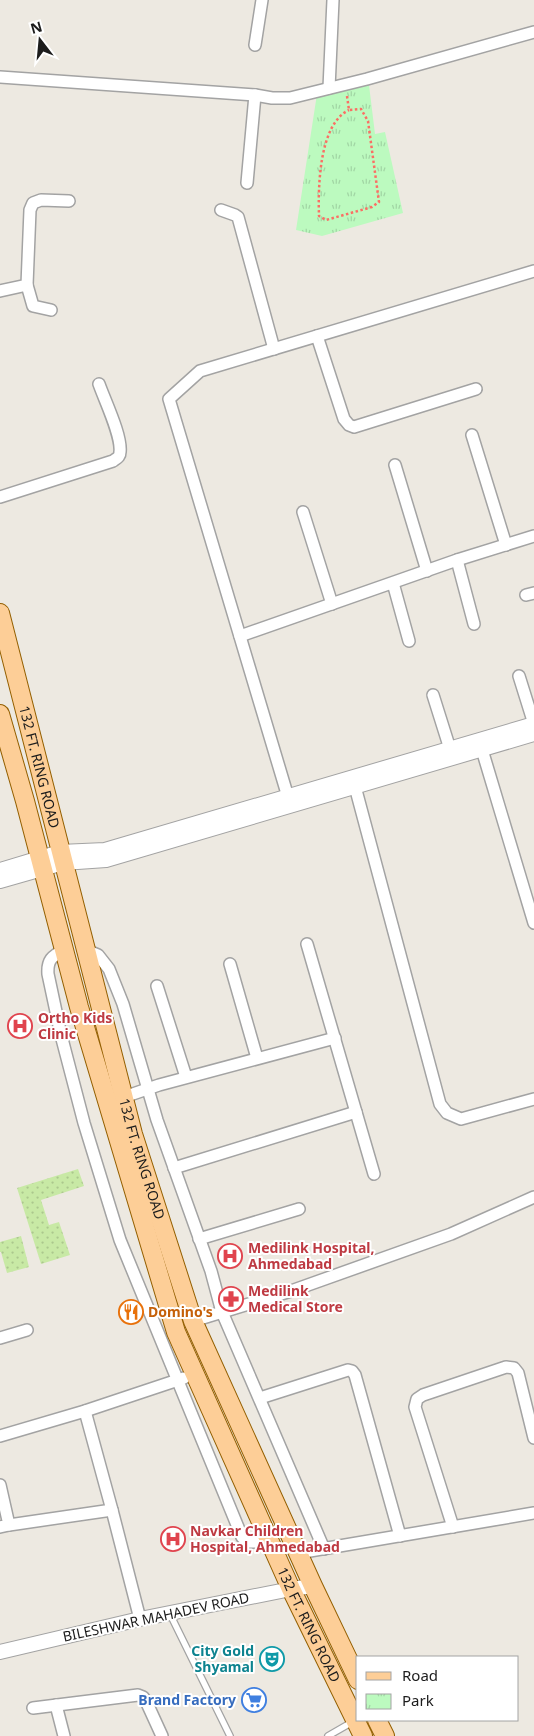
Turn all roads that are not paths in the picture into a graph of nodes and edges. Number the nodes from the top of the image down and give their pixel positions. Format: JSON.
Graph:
{"nodes":[{"id":1,"x":262,"y":0,"type":"edge"},
{"id":2,"x":333,"y":0,"type":"edge"},
{"id":3,"x":534,"y":32,"type":"edge"},
{"id":4,"x":255,"y":45,"type":"dead end"},
{"id":5,"x":0,"y":77,"type":"edge"},
{"id":6,"x":329,"y":88,"type":"junction"},
{"id":7,"x":255,"y":95,"type":"junction"},
{"id":8,"x":247,"y":182,"type":"dead end"},
{"id":9,"x":69,"y":200,"type":"dead end"},
{"id":10,"x":221,"y":210,"type":"dead end"},
{"id":11,"x":534,"y":271,"type":"edge"},
{"id":12,"x":26,"y":285,"type":"junction"},
{"id":13,"x":0,"y":291,"type":"edge"},
{"id":14,"x":51,"y":310,"type":"dead end"},
{"id":15,"x":317,"y":336,"type":"junction"},
{"id":16,"x":274,"y":349,"type":"junction"},
{"id":17,"x":99,"y":384,"type":"dead end"},
{"id":18,"x":476,"y":389,"type":"dead end"},
{"id":19,"x":472,"y":435,"type":"dead end"},
{"id":20,"x":395,"y":465,"type":"dead end"},
{"id":21,"x":0,"y":497,"type":"edge"},
{"id":22,"x":303,"y":512,"type":"dead end"},
{"id":23,"x":534,"y":536,"type":"edge"},
{"id":24,"x":506,"y":545,"type":"junction"},
{"id":25,"x":457,"y":560,"type":"junction"},
{"id":26,"x":427,"y":570,"type":"junction"},
{"id":27,"x":393,"y":583,"type":"junction"},
{"id":28,"x":332,"y":604,"type":"junction"},
{"id":29,"x":0,"y":613,"type":"edge"},
{"id":30,"x":474,"y":624,"type":"dead end"},
{"id":31,"x":240,"y":636,"type":"junction"},
{"id":32,"x":409,"y":641,"type":"dead end"},
{"id":33,"x":519,"y":676,"type":"dead end"},
{"id":34,"x":433,"y":695,"type":"dead end"},
{"id":35,"x":0,"y":714,"type":"edge"},
{"id":36,"x":534,"y":724,"type":"edge"},
{"id":37,"x":534,"y":734,"type":"edge"},
{"id":38,"x":481,"y":745,"type":"junction"},
{"id":39,"x":450,"y":749,"type":"junction"},
{"id":40,"x":353,"y":782,"type":"junction"},
{"id":41,"x":288,"y":797,"type":"junction"},
{"id":42,"x":62,"y":858,"type":"junction"},
{"id":43,"x":41,"y":863,"type":"junction"},
{"id":44,"x":0,"y":870,"type":"edge"},
{"id":45,"x":0,"y":881,"type":"edge"},
{"id":46,"x":529,"y":889,"type":"edge"},
{"id":47,"x":534,"y":923,"type":"edge"},
{"id":48,"x":307,"y":944,"type":"dead end"},
{"id":49,"x":64,"y":950,"type":"junction"},
{"id":50,"x":86,"y":950,"type":"junction"},
{"id":51,"x":230,"y":964,"type":"dead end"},
{"id":52,"x":157,"y":986,"type":"dead end"},
{"id":53,"x":335,"y":1038,"type":"junction"},
{"id":54,"x":257,"y":1058,"type":"junction"},
{"id":55,"x":186,"y":1077,"type":"junction"},
{"id":56,"x":148,"y":1089,"type":"junction"},
{"id":57,"x":124,"y":1098,"type":"junction"},
{"id":58,"x":534,"y":1099,"type":"edge"},
{"id":59,"x":356,"y":1112,"type":"junction"},
{"id":60,"x":174,"y":1168,"type":"junction"},
{"id":61,"x":374,"y":1174,"type":"dead end"},
{"id":62,"x":534,"y":1196,"type":"edge"},
{"id":63,"x":299,"y":1209,"type":"dead end"},
{"id":64,"x":199,"y":1239,"type":"junction"},
{"id":65,"x":222,"y":1312,"type":"junction"},
{"id":66,"x":193,"y":1321,"type":"junction"},
{"id":67,"x":27,"y":1330,"type":"dead end"},
{"id":68,"x":0,"y":1338,"type":"edge"},
{"id":69,"x":196,"y":1375,"type":"junction"},
{"id":70,"x":179,"y":1380,"type":"junction"},
{"id":71,"x":260,"y":1398,"type":"junction"},
{"id":72,"x":85,"y":1411,"type":"junction"},
{"id":73,"x":0,"y":1436,"type":"edge"},
{"id":74,"x":534,"y":1438,"type":"edge"},
{"id":75,"x":0,"y":1486,"type":"edge"},
{"id":76,"x":112,"y":1510,"type":"junction"},
{"id":77,"x":534,"y":1513,"type":"edge"},
{"id":78,"x":4,"y":1526,"type":"edge"},
{"id":79,"x":453,"y":1527,"type":"junction"},
{"id":80,"x":400,"y":1536,"type":"junction"},
{"id":81,"x":271,"y":1542,"type":"junction"},
{"id":82,"x":324,"y":1549,"type":"junction"},
{"id":83,"x":298,"y":1553,"type":"junction"},
{"id":84,"x":312,"y":1586,"type":"junction"},
{"id":85,"x":291,"y":1589,"type":"junction"},
{"id":86,"x":170,"y":1614,"type":"junction"},
{"id":87,"x":140,"y":1619,"type":"junction"},
{"id":88,"x":0,"y":1652,"type":"edge"},
{"id":89,"x":356,"y":1676,"type":"edge"},
{"id":90,"x":56,"y":1705,"type":"junction"},
{"id":91,"x":33,"y":1708,"type":"dead end"},
{"id":92,"x":378,"y":1721,"type":"edge"},
{"id":93,"x":359,"y":1728,"type":"edge"},
{"id":94,"x":64,"y":1736,"type":"edge"},
{"id":95,"x":162,"y":1736,"type":"edge"},
{"id":96,"x":230,"y":1736,"type":"edge"},
{"id":97,"x":328,"y":1736,"type":"edge"},
{"id":98,"x":385,"y":1736,"type":"edge"}],
"edges":[{"from":1,"to":4,"type":"street"},
{"from":2,"to":6,"type":"street"},
{"from":3,"to":6,"type":"street"},
{"from":5,"to":7,"type":"street"},
{"from":6,"to":7,"type":"street"},
{"from":7,"to":8,"type":"street"},
{"from":9,"to":12,"type":"street"},
{"from":10,"to":16,"type":"street"},
{"from":11,"to":15,"type":"street"},
{"from":12,"to":13,"type":"street"},
{"from":12,"to":14,"type":"street"},
{"from":15,"to":16,"type":"street"},
{"from":15,"to":18,"type":"street"},
{"from":16,"to":31,"type":"street"},
{"from":17,"to":21,"type":"street"},
{"from":19,"to":24,"type":"street"},
{"from":20,"to":26,"type":"street"},
{"from":22,"to":28,"type":"street"},
{"from":23,"to":24,"type":"street"},
{"from":24,"to":25,"type":"street"},
{"from":25,"to":26,"type":"street"},
{"from":25,"to":30,"type":"street"},
{"from":26,"to":27,"type":"street"},
{"from":27,"to":28,"type":"street"},
{"from":27,"to":32,"type":"street"},
{"from":28,"to":31,"type":"street"},
{"from":29,"to":42,"type":"main road","name":"132 FT. RING ROAD"},
{"from":31,"to":41,"type":"street"},
{"from":33,"to":36,"type":"street"},
{"from":34,"to":39,"type":"street"},
{"from":35,"to":43,"type":"main road","name":"132 FT. RING ROAD"},
{"from":36,"to":38,"type":"street"},
{"from":37,"to":38,"type":"street"},
{"from":38,"to":39,"type":"street"},
{"from":38,"to":40,"type":"street"},
{"from":38,"to":46,"type":"street"},
{"from":39,"to":40,"type":"street"},
{"from":40,"to":41,"type":"street"},
{"from":40,"to":42,"type":"street"},
{"from":40,"to":58,"type":"street"},
{"from":41,"to":42,"type":"street"},
{"from":42,"to":43,"type":"street"},
{"from":42,"to":50,"type":"main road","name":"132 FT. RING ROAD"},
{"from":43,"to":44,"type":"street"},
{"from":43,"to":45,"type":"street"},
{"from":43,"to":49,"type":"main road","name":"132 FT. RING ROAD"},
{"from":46,"to":47,"type":"street"},
{"from":48,"to":53,"type":"street"},
{"from":49,"to":69,"type":"main road","name":"132 FT. RING ROAD"},
{"from":49,"to":70,"type":"street"},
{"from":50,"to":56,"type":"street"},
{"from":50,"to":57,"type":"main road","name":"132 FT. RING ROAD"},
{"from":51,"to":54,"type":"street"},
{"from":52,"to":55,"type":"street"},
{"from":53,"to":54,"type":"street"},
{"from":53,"to":59,"type":"street"},
{"from":54,"to":55,"type":"street"},
{"from":55,"to":56,"type":"street"},
{"from":56,"to":57,"type":"street"},
{"from":56,"to":60,"type":"street"},
{"from":57,"to":66,"type":"main road","name":"132 FT. RING ROAD"},
{"from":59,"to":60,"type":"street"},
{"from":59,"to":61,"type":"street"},
{"from":60,"to":64,"type":"street"},
{"from":62,"to":65,"type":"street"},
{"from":63,"to":64,"type":"street"},
{"from":64,"to":65,"type":"street"},
{"from":65,"to":66,"type":"street"},
{"from":65,"to":71,"type":"street"},
{"from":66,"to":83,"type":"main road","name":"132 FT. RING ROAD"},
{"from":67,"to":68,"type":"street"},
{"from":69,"to":70,"type":"street"},
{"from":69,"to":81,"type":"main road","name":"132 FT. RING ROAD"},
{"from":70,"to":72,"type":"street"},
{"from":70,"to":81,"type":"street"},
{"from":71,"to":80,"type":"street"},
{"from":71,"to":82,"type":"street"},
{"from":72,"to":73,"type":"street"},
{"from":72,"to":76,"type":"street"},
{"from":74,"to":79,"type":"street"},
{"from":75,"to":78,"type":"street"},
{"from":76,"to":78,"type":"street"},
{"from":76,"to":87,"type":"street"},
{"from":77,"to":79,"type":"street"},
{"from":79,"to":80,"type":"street"},
{"from":80,"to":82,"type":"street"},
{"from":81,"to":85,"type":"main road","name":"132 FT. RING ROAD"},
{"from":82,"to":83,"type":"street"},
{"from":83,"to":84,"type":"main road","name":"132 FT. RING ROAD"},
{"from":84,"to":85,"type":"street","name":"BILESHWAR MAHADEV ROAD"},
{"from":84,"to":89,"type":"main road","name":"132 FT. RING ROAD"},
{"from":85,"to":86,"type":"street","name":"BILESHWAR MAHADEV ROAD"},
{"from":85,"to":93,"type":"main road","name":"132 FT. RING ROAD"},
{"from":86,"to":87,"type":"street","name":"BILESHWAR MAHADEV ROAD"},
{"from":86,"to":96,"type":"lane"},
{"from":87,"to":88,"type":"street","name":"BILESHWAR MAHADEV ROAD"},
{"from":90,"to":91,"type":"street"},
{"from":90,"to":94,"type":"street"},
{"from":90,"to":95,"type":"street"},
{"from":92,"to":98,"type":"main road"},
{"from":93,"to":97,"type":"lane"}]}
